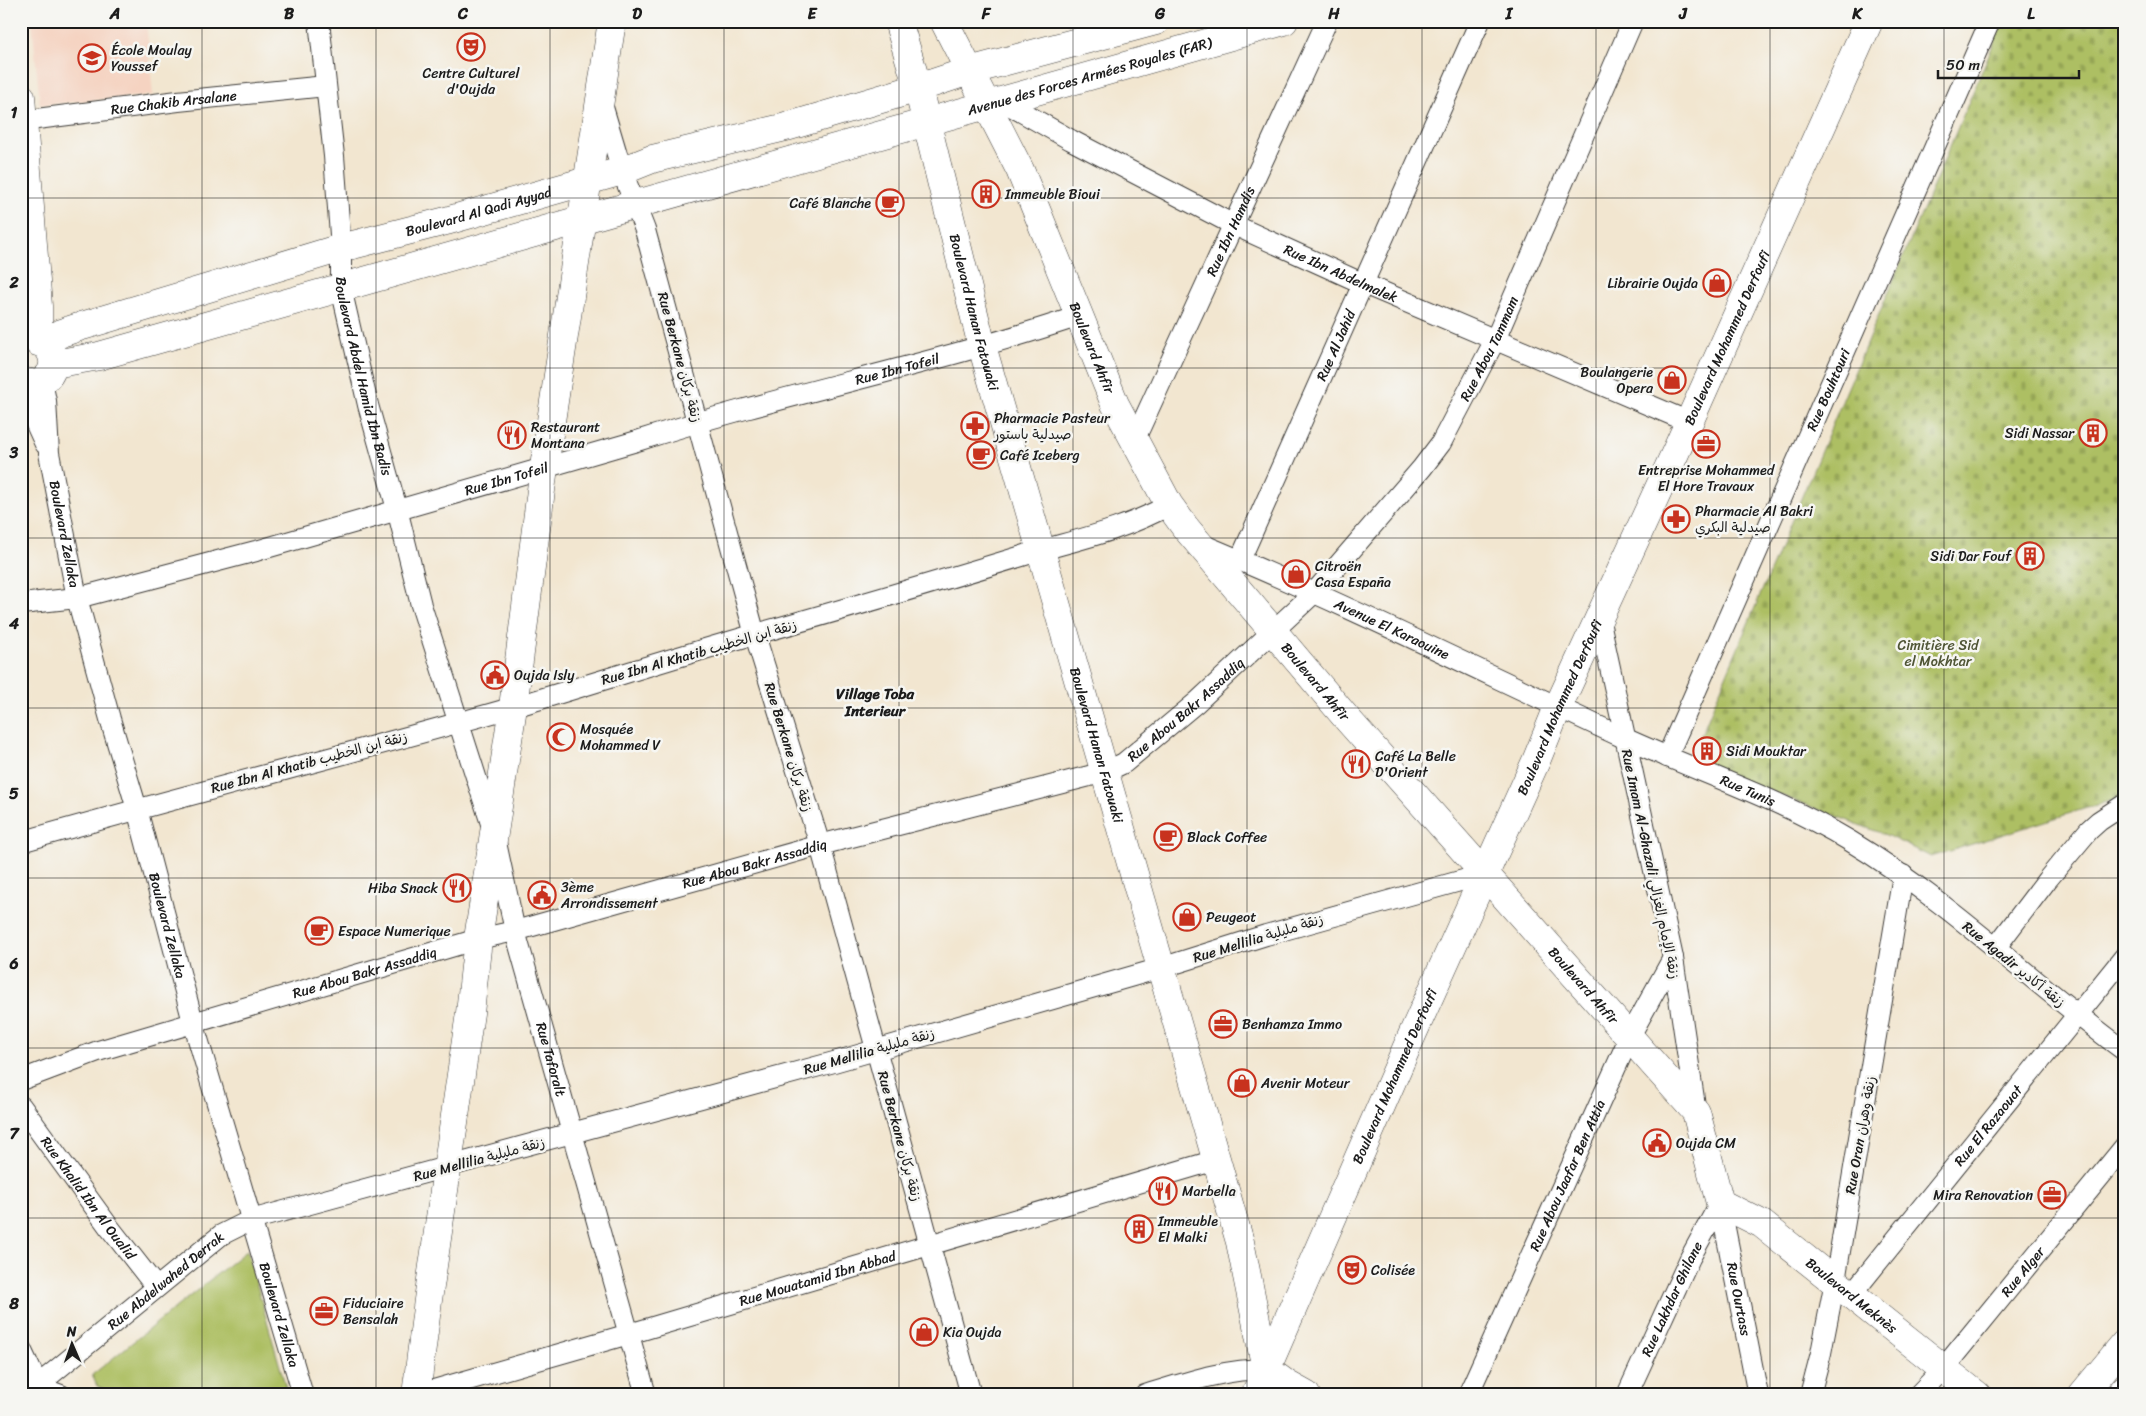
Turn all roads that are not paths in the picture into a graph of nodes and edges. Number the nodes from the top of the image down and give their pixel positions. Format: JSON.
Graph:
{"nodes":[{"id":1,"x":319,"y":21,"type":"edge"},
{"id":2,"x":612,"y":21,"type":"edge"},
{"id":3,"x":898,"y":21,"type":"edge"},
{"id":4,"x":944,"y":21,"type":"edge"},
{"id":5,"x":1156,"y":21,"type":"edge"},
{"id":6,"x":1284,"y":21,"type":"edge"},
{"id":7,"x":1327,"y":21,"type":"edge"},
{"id":8,"x":1480,"y":21,"type":"edge"},
{"id":9,"x":1633,"y":21,"type":"edge"},
{"id":10,"x":1869,"y":21,"type":"edge"},
{"id":11,"x":1990,"y":21,"type":"edge"},
{"id":12,"x":969,"y":71,"type":"junction"},
{"id":13,"x":326,"y":86,"type":"junction"},
{"id":14,"x":918,"y":88,"type":"junction"},
{"id":15,"x":601,"y":100,"type":"junction"},
{"id":16,"x":996,"y":104,"type":"junction"},
{"id":17,"x":22,"y":113,"type":"edge"},
{"id":18,"x":925,"y":122,"type":"junction"},
{"id":19,"x":622,"y":171,"type":"junction"},
{"id":20,"x":587,"y":180,"type":"junction"},
{"id":21,"x":634,"y":205,"type":"junction"},
{"id":22,"x":582,"y":218,"type":"junction"},
{"id":23,"x":1234,"y":225,"type":"junction"},
{"id":24,"x":341,"y":248,"type":"junction"},
{"id":25,"x":1364,"y":284,"type":"junction"},
{"id":26,"x":341,"y":288,"type":"junction"},
{"id":27,"x":1079,"y":316,"type":"junction"},
{"id":28,"x":1494,"y":340,"type":"junction"},
{"id":29,"x":982,"y":346,"type":"junction"},
{"id":30,"x":35,"y":363,"type":"edge"},
{"id":31,"x":698,"y":422,"type":"junction"},
{"id":32,"x":1689,"y":422,"type":"junction"},
{"id":33,"x":1134,"y":441,"type":"junction"},
{"id":34,"x":544,"y":467,"type":"junction"},
{"id":35,"x":1169,"y":505,"type":"junction"},
{"id":36,"x":397,"y":509,"type":"junction"},
{"id":37,"x":1198,"y":543,"type":"junction"},
{"id":38,"x":1040,"y":550,"type":"junction"},
{"id":39,"x":1240,"y":560,"type":"junction"},
{"id":40,"x":1314,"y":592,"type":"junction"},
{"id":41,"x":77,"y":598,"type":"junction"},
{"id":42,"x":21,"y":604,"type":"edge"},
{"id":43,"x":1599,"y":617,"type":"junction"},
{"id":44,"x":1274,"y":632,"type":"junction"},
{"id":45,"x":754,"y":635,"type":"junction"},
{"id":46,"x":513,"y":707,"type":"junction"},
{"id":47,"x":1558,"y":707,"type":"junction"},
{"id":48,"x":458,"y":722,"type":"junction"},
{"id":49,"x":1624,"y":738,"type":"junction"},
{"id":50,"x":1667,"y":757,"type":"junction"},
{"id":51,"x":1105,"y":772,"type":"junction"},
{"id":52,"x":2125,"y":804,"type":"edge"},
{"id":53,"x":137,"y":809,"type":"junction"},
{"id":54,"x":494,"y":833,"type":"junction"},
{"id":55,"x":21,"y":842,"type":"edge"},
{"id":56,"x":820,"y":845,"type":"junction"},
{"id":57,"x":1485,"y":874,"type":"junction"},
{"id":58,"x":1903,"y":875,"type":"junction"},
{"id":59,"x":515,"y":931,"type":"junction"},
{"id":60,"x":478,"y":939,"type":"junction"},
{"id":61,"x":1996,"y":947,"type":"junction"},
{"id":62,"x":2125,"y":956,"type":"edge"},
{"id":63,"x":1673,"y":958,"type":"junction"},
{"id":64,"x":1161,"y":968,"type":"junction"},
{"id":65,"x":2077,"y":1016,"type":"junction"},
{"id":66,"x":193,"y":1022,"type":"junction"},
{"id":67,"x":1630,"y":1036,"type":"junction"},
{"id":68,"x":876,"y":1049,"type":"junction"},
{"id":69,"x":2125,"y":1051,"type":"edge"},
{"id":70,"x":21,"y":1080,"type":"edge"},
{"id":71,"x":21,"y":1106,"type":"edge"},
{"id":72,"x":1696,"y":1112,"type":"junction"},
{"id":73,"x":572,"y":1134,"type":"junction"},
{"id":74,"x":2125,"y":1146,"type":"edge"},
{"id":75,"x":1216,"y":1160,"type":"junction"},
{"id":76,"x":448,"y":1168,"type":"junction"},
{"id":77,"x":1720,"y":1203,"type":"junction"},
{"id":78,"x":251,"y":1220,"type":"junction"},
{"id":79,"x":930,"y":1245,"type":"junction"},
{"id":80,"x":156,"y":1287,"type":"junction"},
{"id":81,"x":1843,"y":1288,"type":"junction"},
{"id":82,"x":629,"y":1334,"type":"junction"},
{"id":83,"x":2125,"y":1343,"type":"edge"},
{"id":84,"x":21,"y":1349,"type":"edge"},
{"id":85,"x":1266,"y":1369,"type":"junction"},
{"id":86,"x":1944,"y":1369,"type":"junction"},
{"id":87,"x":30,"y":1382,"type":"edge"},
{"id":88,"x":2125,"y":1389,"type":"edge"},
{"id":89,"x":61,"y":1395,"type":"edge"},
{"id":90,"x":303,"y":1395,"type":"edge"},
{"id":91,"x":416,"y":1395,"type":"edge"},
{"id":92,"x":646,"y":1395,"type":"edge"},
{"id":93,"x":971,"y":1395,"type":"edge"},
{"id":94,"x":1145,"y":1395,"type":"edge"},
{"id":95,"x":1255,"y":1395,"type":"edge"},
{"id":96,"x":1306,"y":1395,"type":"edge"},
{"id":97,"x":1468,"y":1395,"type":"edge"},
{"id":98,"x":1626,"y":1395,"type":"edge"},
{"id":99,"x":1758,"y":1395,"type":"edge"},
{"id":100,"x":1810,"y":1395,"type":"edge"},
{"id":101,"x":1918,"y":1395,"type":"edge"},
{"id":102,"x":1977,"y":1395,"type":"edge"},
{"id":103,"x":2082,"y":1395,"type":"edge"},
{"id":104,"x":2120,"y":1395,"type":"edge"}],
"edges":[{"from":1,"to":13,"type":"street","name":"Boulevard Abdel Hamid Ibn Badis"},
{"from":2,"to":15,"type":"street"},
{"from":3,"to":14,"type":"street","name":"Boulevard Hanan Fatouaki"},
{"from":4,"to":12,"type":"street","name":"Boulevard Ahfir"},
{"from":5,"to":12,"type":"street"},
{"from":6,"to":16,"type":"street","name":"Avenue des Forces Armées Royales (FAR)"},
{"from":7,"to":23,"type":"street","name":"Rue Ibn Hamdis"},
{"from":8,"to":25,"type":"street","name":"Rue Al Jahid"},
{"from":9,"to":28,"type":"street","name":"Rue Abou Tammam"},
{"from":10,"to":32,"type":"street","name":"Boulevard Mohammed Derfoufi"},
{"from":11,"to":50,"type":"street","name":"Rue Bouhtouri"},
{"from":12,"to":14,"type":"street"},
{"from":12,"to":16,"type":"street","name":"Boulevard Ahfir"},
{"from":13,"to":17,"type":"street","name":"Rue Chakib Arsalane"},
{"from":13,"to":24,"type":"street","name":"Boulevard Abdel Hamid Ibn Badis"},
{"from":14,"to":18,"type":"street","name":"Boulevard Hanan Fatouaki"},
{"from":14,"to":19,"type":"street","name":"Boulevard Al Qadi Ayyad"},
{"from":15,"to":19,"type":"street","name":"Rue Berkane زنقة بركان"},
{"from":15,"to":20,"type":"street"},
{"from":16,"to":18,"type":"street","name":"Avenue des Forces Armées Royales (FAR)"},
{"from":16,"to":23,"type":"street","name":"Rue Ibn Abdelmalek"},
{"from":16,"to":27,"type":"street","name":"Boulevard Ahfir"},
{"from":17,"to":30,"type":"street","name":"Boulevard Zellaka"},
{"from":18,"to":21,"type":"street"},
{"from":18,"to":29,"type":"street","name":"Boulevard Hanan Fatouaki"},
{"from":19,"to":20,"type":"street","name":"Boulevard Al Qadi Ayyad"},
{"from":19,"to":21,"type":"street","name":"Rue Berkane زنقة بركان"},
{"from":20,"to":22,"type":"street"},
{"from":20,"to":24,"type":"street","name":"Boulevard Al Qadi Ayyad"},
{"from":21,"to":22,"type":"street"},
{"from":21,"to":31,"type":"street","name":"Rue Berkane زنقة بركان"},
{"from":22,"to":26,"type":"street"},
{"from":22,"to":34,"type":"street"},
{"from":23,"to":25,"type":"street","name":"Rue Ibn Abdelmalek"},
{"from":23,"to":33,"type":"street","name":"Rue Ibn Hamdis"},
{"from":24,"to":26,"type":"street","name":"Boulevard Abdel Hamid Ibn Badis"},
{"from":24,"to":30,"type":"street","name":"Boulevard Al Qadi Ayyad"},
{"from":25,"to":28,"type":"street","name":"Rue Ibn Abdelmalek"},
{"from":25,"to":39,"type":"street","name":"Rue Al Jahid"},
{"from":26,"to":30,"type":"street"},
{"from":26,"to":36,"type":"street","name":"Boulevard Abdel Hamid Ibn Badis"},
{"from":27,"to":29,"type":"street","name":"Rue Ibn Tofeil"},
{"from":27,"to":33,"type":"street","name":"Boulevard Ahfir"},
{"from":28,"to":32,"type":"street","name":"Rue Ibn Abdelmalek"},
{"from":28,"to":40,"type":"street","name":"Rue Abou Tammam"},
{"from":29,"to":31,"type":"street","name":"Rue Ibn Tofeil"},
{"from":29,"to":38,"type":"street","name":"Boulevard Hanan Fatouaki"},
{"from":30,"to":41,"type":"street","name":"Boulevard Zellaka"},
{"from":31,"to":34,"type":"street","name":"Rue Ibn Tofeil"},
{"from":31,"to":45,"type":"street","name":"Rue Berkane زنقة بركان"},
{"from":32,"to":43,"type":"street","name":"Boulevard Mohammed Derfoufi"},
{"from":33,"to":35,"type":"street","name":"Boulevard Ahfir"},
{"from":34,"to":36,"type":"street","name":"Rue Ibn Tofeil"},
{"from":34,"to":46,"type":"street"},
{"from":35,"to":37,"type":"street","name":"Boulevard Ahfir"},
{"from":35,"to":38,"type":"street","name":"Rue Ibn Al Khatib زنقة ابن الخطيب"},
{"from":36,"to":41,"type":"street","name":"Rue Ibn Tofeil"},
{"from":36,"to":48,"type":"street","name":"Boulevard Abdel Hamid Ibn Badis"},
{"from":37,"to":39,"type":"street","name":"Avenue El Karaouine"},
{"from":37,"to":44,"type":"street","name":"Boulevard Ahfir"},
{"from":38,"to":45,"type":"street","name":"Rue Ibn Al Khatib زنقة ابن الخطيب"},
{"from":38,"to":51,"type":"street","name":"Boulevard Hanan Fatouaki"},
{"from":39,"to":40,"type":"street","name":"Avenue El Karaouine"},
{"from":40,"to":44,"type":"street","name":"Rue Abou Tammam"},
{"from":40,"to":47,"type":"street","name":"Avenue El Karaouine"},
{"from":41,"to":42,"type":"street","name":"Rue Ibn Tofeil"},
{"from":41,"to":53,"type":"street","name":"Boulevard Zellaka"},
{"from":43,"to":47,"type":"street","name":"Boulevard Mohammed Derfoufi"},
{"from":43,"to":49,"type":"street","name":"Rue Imam Al-Ghazali زنقة الإمام الغزالي"},
{"from":44,"to":51,"type":"street","name":"Rue Abou Bakr Assaddiq"},
{"from":44,"to":57,"type":"street","name":"Boulevard Ahfir"},
{"from":45,"to":46,"type":"street","name":"Rue Ibn Al Khatib زنقة ابن الخطيب"},
{"from":45,"to":56,"type":"street","name":"Rue Berkane زنقة بركان"},
{"from":46,"to":48,"type":"street","name":"Rue Ibn Al Khatib زنقة ابن الخطيب"},
{"from":46,"to":54,"type":"street"},
{"from":47,"to":49,"type":"street","name":"Rue Tunis"},
{"from":47,"to":57,"type":"street","name":"Boulevard Mohammed Derfoufi"},
{"from":48,"to":53,"type":"street","name":"Rue Ibn Al Khatib زنقة ابن الخطيب"},
{"from":48,"to":54,"type":"street","name":"Rue Taforalt"},
{"from":49,"to":50,"type":"street","name":"Rue Tunis"},
{"from":49,"to":63,"type":"street","name":"Rue Imam Al-Ghazali زنقة الإمام الغزالي"},
{"from":50,"to":58,"type":"street","name":"Rue Tunis"},
{"from":51,"to":56,"type":"street","name":"Rue Abou Bakr Assaddiq"},
{"from":51,"to":64,"type":"street","name":"Boulevard Hanan Fatouaki"},
{"from":52,"to":61,"type":"street"},
{"from":53,"to":55,"type":"street","name":"Rue Ibn Al Khatib زنقة ابن الخطيب"},
{"from":53,"to":66,"type":"street","name":"Boulevard Zellaka"},
{"from":54,"to":59,"type":"street","name":"Rue Taforalt"},
{"from":54,"to":60,"type":"street"},
{"from":56,"to":59,"type":"street","name":"Rue Abou Bakr Assaddiq"},
{"from":56,"to":68,"type":"street","name":"Rue Berkane زنقة بركان"},
{"from":57,"to":64,"type":"street","name":"Rue Mellilia زنقة مليلية"},
{"from":57,"to":67,"type":"street","name":"Boulevard Ahfir"},
{"from":57,"to":85,"type":"street","name":"Boulevard Mohammed Derfoufi"},
{"from":58,"to":61,"type":"street","name":"Rue Agadir زنقة أكادير"},
{"from":58,"to":81,"type":"street","name":"Rue Oran زنقة وهران"},
{"from":59,"to":60,"type":"street","name":"Rue Abou Bakr Assaddiq"},
{"from":59,"to":73,"type":"street","name":"Rue Taforalt"},
{"from":60,"to":66,"type":"street","name":"Rue Abou Bakr Assaddiq"},
{"from":60,"to":76,"type":"street"},
{"from":61,"to":65,"type":"street","name":"Rue Agadir زنقة أكادير"},
{"from":62,"to":65,"type":"street","name":"Rue El Razaouat"},
{"from":63,"to":67,"type":"street","name":"Rue Abou Jaafar Ben Attia"},
{"from":63,"to":72,"type":"street","name":"Rue Imam Al-Ghazali زنقة الإمام الغزالي"},
{"from":64,"to":68,"type":"street","name":"Rue Mellilia زنقة مليلية"},
{"from":64,"to":75,"type":"street","name":"Boulevard Hanan Fatouaki"},
{"from":65,"to":69,"type":"street","name":"Rue Agadir زنقة أكادير"},
{"from":65,"to":81,"type":"street","name":"Rue El Razaouat"},
{"from":66,"to":70,"type":"street","name":"Rue Abou Bakr Assaddiq"},
{"from":66,"to":78,"type":"street","name":"Boulevard Zellaka"},
{"from":67,"to":72,"type":"street","name":"Boulevard Ahfir"},
{"from":67,"to":97,"type":"street","name":"Rue Abou Jaafar Ben Attia"},
{"from":68,"to":73,"type":"street","name":"Rue Mellilia زنقة مليلية"},
{"from":68,"to":79,"type":"street","name":"Rue Berkane زنقة بركان"},
{"from":71,"to":80,"type":"street","name":"Rue Khalid Ibn Al Oualid"},
{"from":72,"to":77,"type":"street","name":"Boulevard Ahfir"},
{"from":73,"to":76,"type":"street","name":"Rue Mellilia زنقة مليلية"},
{"from":73,"to":82,"type":"street","name":"Rue Taforalt"},
{"from":74,"to":86,"type":"street","name":"Rue Alger"},
{"from":75,"to":79,"type":"street","name":"Rue Mouatamid Ibn Abbad"},
{"from":75,"to":85,"type":"street","name":"Boulevard Hanan Fatouaki"},
{"from":76,"to":78,"type":"street","name":"Rue Mellilia زنقة مليلية"},
{"from":76,"to":91,"type":"street"},
{"from":77,"to":81,"type":"street","name":"Boulevard Meknès"},
{"from":77,"to":98,"type":"street","name":"Rue Lakhdar Ghilane"},
{"from":77,"to":99,"type":"street","name":"Rue Ourtass"},
{"from":78,"to":80,"type":"street","name":"Rue Abdelwahed Derrak"},
{"from":78,"to":90,"type":"street","name":"Boulevard Zellaka"},
{"from":79,"to":82,"type":"street","name":"Rue Mouatamid Ibn Abbad"},
{"from":79,"to":93,"type":"street","name":"Rue Berkane زنقة بركان"},
{"from":80,"to":87,"type":"street","name":"Rue Abdelwahed Derrak"},
{"from":81,"to":86,"type":"street","name":"Boulevard Meknès"},
{"from":81,"to":100,"type":"street","name":"Rue Oran زنقة وهران"},
{"from":82,"to":91,"type":"street","name":"Rue Mouatamid Ibn Abbad"},
{"from":82,"to":92,"type":"street","name":"Rue Taforalt"},
{"from":83,"to":103,"type":"street"},
{"from":84,"to":87,"type":"street"},
{"from":85,"to":94,"type":"street"},
{"from":85,"to":95,"type":"street","name":"Boulevard Mohammed Derfoufi"},
{"from":85,"to":96,"type":"street"},
{"from":86,"to":101,"type":"street","name":"Rue Alger"},
{"from":86,"to":102,"type":"street","name":"Boulevard Meknès"},
{"from":87,"to":89,"type":"street"},
{"from":88,"to":104,"type":"street"}]}
